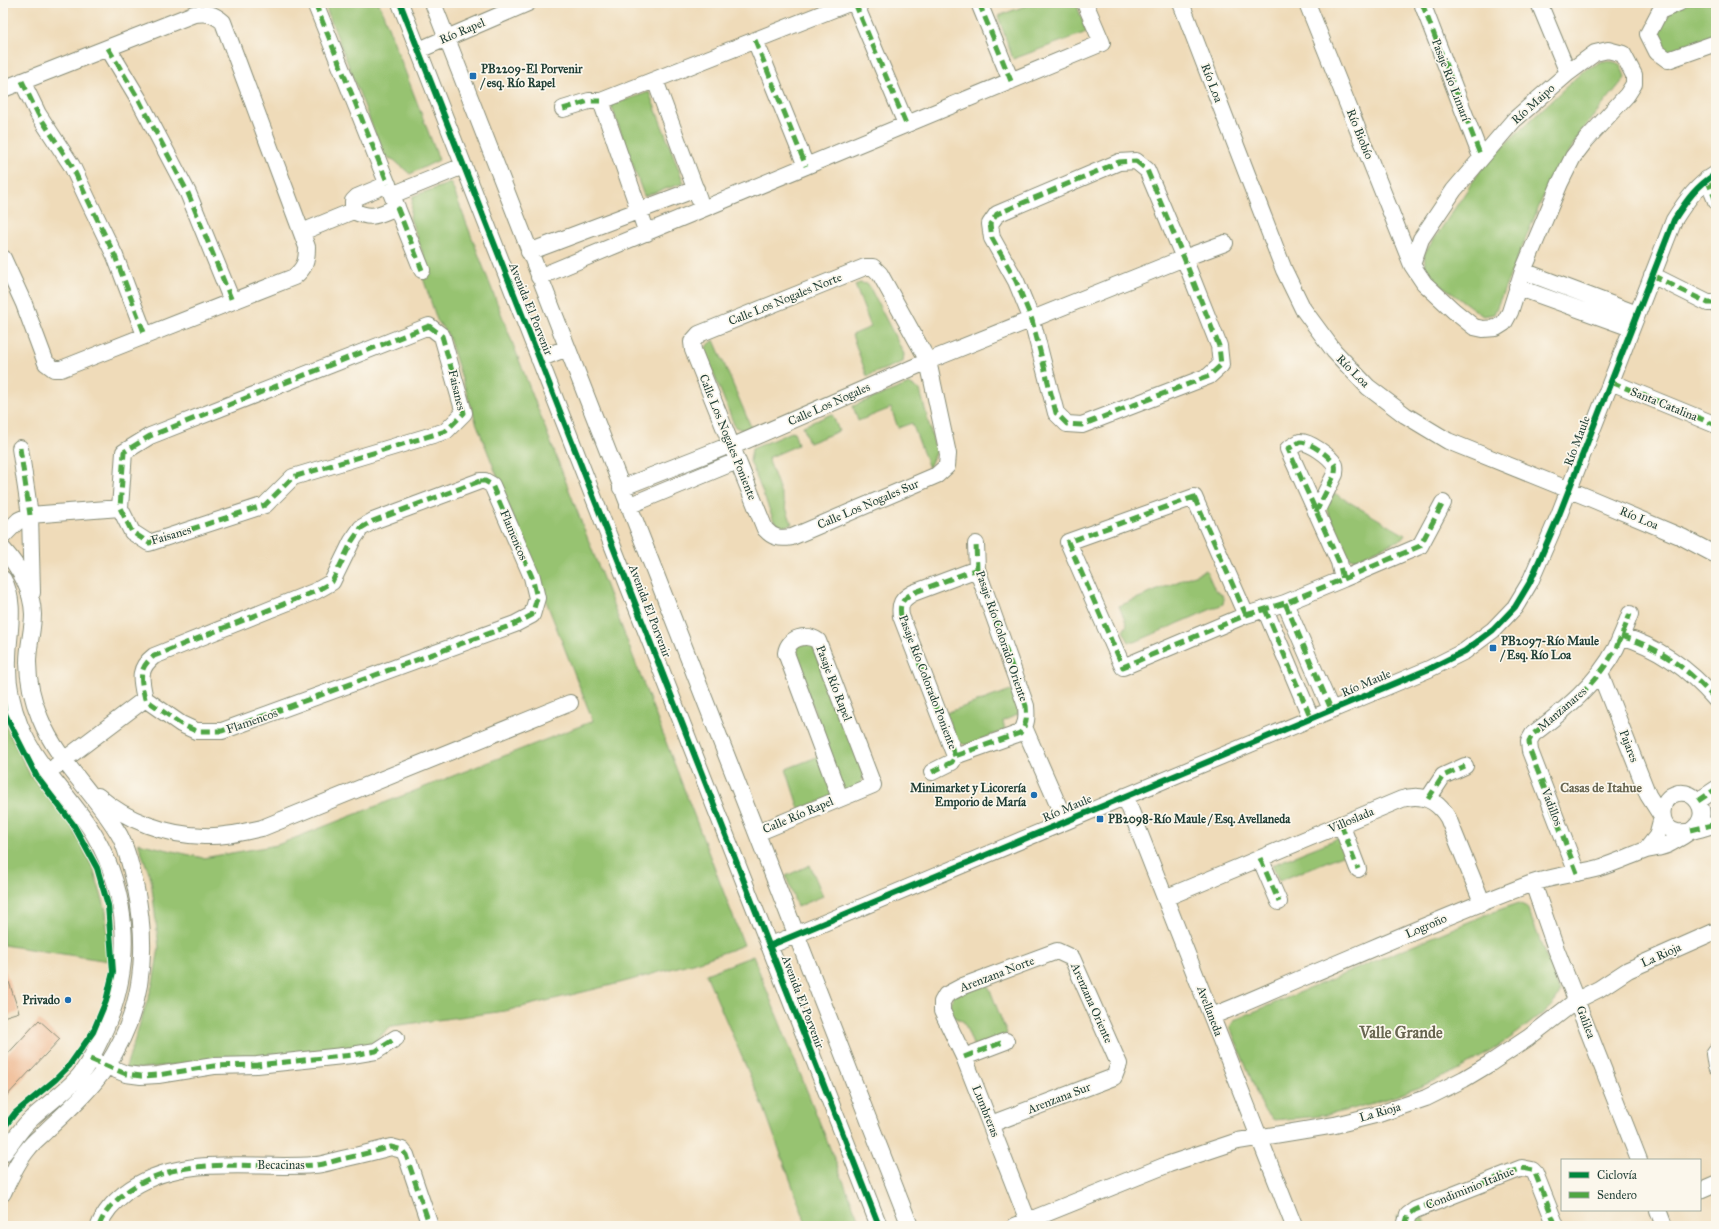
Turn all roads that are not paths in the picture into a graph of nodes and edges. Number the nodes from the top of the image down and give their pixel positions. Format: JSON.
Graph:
{"nodes":[{"id":1,"x":315,"y":3,"type":"edge"},
{"id":2,"x":400,"y":3,"type":"edge"},
{"id":3,"x":433,"y":3,"type":"edge"},
{"id":4,"x":528,"y":3,"type":"edge"},
{"id":5,"x":849,"y":3,"type":"edge"},
{"id":6,"x":855,"y":3,"type":"edge"},
{"id":7,"x":979,"y":3,"type":"edge"},
{"id":8,"x":1085,"y":3,"type":"edge"},
{"id":9,"x":1181,"y":3,"type":"edge"},
{"id":10,"x":1307,"y":3,"type":"edge"},
{"id":11,"x":1422,"y":3,"type":"edge"},
{"id":12,"x":1539,"y":3,"type":"edge"},
{"id":13,"x":1673,"y":4,"type":"edge"},
{"id":14,"x":446,"y":37,"type":"junction"},
{"id":15,"x":755,"y":40,"type":"junction"},
{"id":16,"x":1716,"y":43,"type":"edge"},
{"id":17,"x":108,"y":48,"type":"junction"},
{"id":18,"x":419,"y":50,"type":"junction"},
{"id":19,"x":1568,"y":73,"type":"junction"},
{"id":20,"x":655,"y":80,"type":"junction"},
{"id":21,"x":22,"y":81,"type":"junction"},
{"id":22,"x":1011,"y":81,"type":"junction"},
{"id":23,"x":3,"y":89,"type":"edge"},
{"id":24,"x":601,"y":101,"type":"junction"},
{"id":25,"x":563,"y":109,"type":"dead end"},
{"id":26,"x":906,"y":124,"type":"junction"},
{"id":27,"x":1481,"y":157,"type":"junction"},
{"id":28,"x":463,"y":166,"type":"junction"},
{"id":29,"x":806,"y":166,"type":"junction"},
{"id":30,"x":1712,"y":176,"type":"edge"},
{"id":31,"x":696,"y":189,"type":"junction"},
{"id":32,"x":392,"y":195,"type":"junction"},
{"id":33,"x":1716,"y":201,"type":"edge"},
{"id":34,"x":703,"y":209,"type":"junction"},
{"id":35,"x":640,"y":210,"type":"junction"},
{"id":36,"x":353,"y":212,"type":"junction"},
{"id":37,"x":302,"y":232,"type":"junction"},
{"id":38,"x":647,"y":233,"type":"junction"},
{"id":39,"x":1225,"y":243,"type":"dead end"},
{"id":40,"x":529,"y":252,"type":"junction"},
{"id":41,"x":3,"y":258,"type":"edge"},
{"id":42,"x":1184,"y":258,"type":"junction"},
{"id":43,"x":1412,"y":265,"type":"junction"},
{"id":44,"x":422,"y":270,"type":"dead end"},
{"id":45,"x":1523,"y":271,"type":"junction"},
{"id":46,"x":1652,"y":275,"type":"junction"},
{"id":47,"x":539,"y":278,"type":"junction"},
{"id":48,"x":1517,"y":287,"type":"junction"},
{"id":49,"x":232,"y":301,"type":"junction"},
{"id":50,"x":1716,"y":303,"type":"edge"},
{"id":51,"x":1032,"y":320,"type":"junction"},
{"id":52,"x":1634,"y":321,"type":"junction"},
{"id":53,"x":699,"y":334,"type":"joint"},
{"id":54,"x":145,"y":335,"type":"junction"},
{"id":55,"x":567,"y":348,"type":"junction"},
{"id":56,"x":540,"y":359,"type":"junction"},
{"id":57,"x":928,"y":361,"type":"junction"},
{"id":58,"x":1611,"y":382,"type":"junction"},
{"id":59,"x":1716,"y":425,"type":"edge"},
{"id":60,"x":20,"y":448,"type":"dead end"},
{"id":61,"x":733,"y":451,"type":"junction"},
{"id":62,"x":621,"y":488,"type":"junction"},
{"id":63,"x":1569,"y":489,"type":"junction"},
{"id":64,"x":1443,"y":503,"type":"dead end"},
{"id":65,"x":628,"y":506,"type":"junction"},
{"id":66,"x":120,"y":508,"type":"junction"},
{"id":67,"x":1316,"y":512,"type":"dead end"},
{"id":68,"x":30,"y":515,"type":"junction"},
{"id":69,"x":3,"y":536,"type":"edge"},
{"id":70,"x":775,"y":537,"type":"joint"},
{"id":71,"x":976,"y":544,"type":"dead end"},
{"id":72,"x":3,"y":549,"type":"edge"},
{"id":73,"x":1716,"y":555,"type":"edge"},
{"id":74,"x":977,"y":569,"type":"junction"},
{"id":75,"x":3,"y":579,"type":"edge"},
{"id":76,"x":1344,"y":579,"type":"junction"},
{"id":77,"x":1285,"y":603,"type":"junction"},
{"id":78,"x":1265,"y":609,"type":"junction"},
{"id":79,"x":32,"y":614,"type":"junction"},
{"id":80,"x":1630,"y":614,"type":"dead end"},
{"id":81,"x":1246,"y":615,"type":"junction"},
{"id":82,"x":1621,"y":636,"type":"junction"},
{"id":83,"x":1600,"y":673,"type":"junction"},
{"id":84,"x":144,"y":699,"type":"junction"},
{"id":85,"x":1716,"y":700,"type":"edge"},
{"id":86,"x":570,"y":703,"type":"dead end"},
{"id":87,"x":1332,"y":709,"type":"junction"},
{"id":88,"x":1311,"y":718,"type":"junction"},
{"id":89,"x":1024,"y":727,"type":"junction"},
{"id":90,"x":1529,"y":741,"type":"joint"},
{"id":91,"x":956,"y":756,"type":"junction"},
{"id":92,"x":64,"y":760,"type":"junction"},
{"id":93,"x":1465,"y":766,"type":"dead end"},
{"id":94,"x":932,"y":772,"type":"dead end"},
{"id":95,"x":48,"y":774,"type":"junction"},
{"id":96,"x":86,"y":786,"type":"junction"},
{"id":97,"x":1716,"y":789,"type":"edge"},
{"id":98,"x":1125,"y":796,"type":"junction"},
{"id":99,"x":840,"y":798,"type":"junction"},
{"id":100,"x":1428,"y":799,"type":"junction"},
{"id":101,"x":1698,"y":801,"type":"junction"},
{"id":102,"x":1662,"y":817,"type":"junction"},
{"id":103,"x":134,"y":818,"type":"junction"},
{"id":104,"x":1065,"y":821,"type":"junction"},
{"id":105,"x":1341,"y":824,"type":"junction"},
{"id":106,"x":1716,"y":824,"type":"edge"},
{"id":107,"x":1691,"y":830,"type":"junction"},
{"id":108,"x":117,"y":832,"type":"junction"},
{"id":109,"x":757,"y":833,"type":"junction"},
{"id":110,"x":1646,"y":850,"type":"junction"},
{"id":111,"x":1260,"y":858,"type":"junction"},
{"id":112,"x":1358,"y":869,"type":"dead end"},
{"id":113,"x":1578,"y":873,"type":"junction"},
{"id":114,"x":1533,"y":883,"type":"junction"},
{"id":115,"x":1165,"y":898,"type":"junction"},
{"id":116,"x":1279,"y":902,"type":"dead end"},
{"id":117,"x":1482,"y":902,"type":"junction"},
{"id":118,"x":1716,"y":931,"type":"edge"},
{"id":119,"x":796,"y":933,"type":"junction"},
{"id":120,"x":769,"y":946,"type":"junction"},
{"id":121,"x":1057,"y":951,"type":"joint"},
{"id":122,"x":1577,"y":1000,"type":"junction"},
{"id":123,"x":942,"y":1002,"type":"joint"},
{"id":124,"x":1212,"y":1016,"type":"junction"},
{"id":125,"x":396,"y":1038,"type":"dead end"},
{"id":126,"x":1006,"y":1041,"type":"dead end"},
{"id":127,"x":1716,"y":1050,"type":"edge"},
{"id":128,"x":964,"y":1057,"type":"junction"},
{"id":129,"x":90,"y":1059,"type":"junction"},
{"id":130,"x":1118,"y":1064,"type":"joint"},
{"id":131,"x":107,"y":1067,"type":"junction"},
{"id":132,"x":1716,"y":1067,"type":"edge"},
{"id":133,"x":991,"y":1124,"type":"junction"},
{"id":134,"x":1259,"y":1137,"type":"junction"},
{"id":135,"x":3,"y":1154,"type":"edge"},
{"id":136,"x":1639,"y":1159,"type":"edge"},
{"id":137,"x":1716,"y":1184,"type":"edge"},
{"id":138,"x":1701,"y":1191,"type":"edge"},
{"id":139,"x":3,"y":1193,"type":"edge"},
{"id":140,"x":1658,"y":1211,"type":"edge"},
{"id":141,"x":1021,"y":1223,"type":"edge"},
{"id":142,"x":99,"y":1226,"type":"edge"},
{"id":143,"x":430,"y":1226,"type":"edge"},
{"id":144,"x":879,"y":1226,"type":"edge"},
{"id":145,"x":910,"y":1226,"type":"edge"},
{"id":146,"x":1294,"y":1226,"type":"edge"},
{"id":147,"x":1405,"y":1226,"type":"edge"},
{"id":148,"x":1556,"y":1226,"type":"edge"},
{"id":149,"x":1664,"y":1226,"type":"edge"}],
"edges":[{"from":1,"to":32,"type":"street"},
{"from":2,"to":18,"type":"street","name":"Avenida El Porvenir"},
{"from":3,"to":14,"type":"street","name":"Avenida El Porvenir"},
{"from":4,"to":14,"type":"street","name":"Río Rapel"},
{"from":5,"to":15,"type":"street"},
{"from":6,"to":26,"type":"street"},
{"from":7,"to":22,"type":"street"},
{"from":8,"to":22,"type":"street"},
{"from":9,"to":63,"type":"street","name":"Río Loa"},
{"from":10,"to":43,"type":"street","name":"Río Biobío"},
{"from":11,"to":27,"type":"street","name":"Pasaje Río Limarí"},
{"from":12,"to":19,"type":"street"},
{"from":13,"to":16,"type":"street"},
{"from":14,"to":18,"type":"street","name":"Río Rapel"},
{"from":14,"to":40,"type":"street","name":"Avenida El Porvenir"},
{"from":15,"to":20,"type":"street"},
{"from":15,"to":29,"type":"street"},
{"from":17,"to":21,"type":"street"},
{"from":17,"to":37,"type":"street"},
{"from":17,"to":49,"type":"street"},
{"from":18,"to":28,"type":"street","name":"Avenida El Porvenir"},
{"from":19,"to":27,"type":"street","name":"Río Maipo"},
{"from":19,"to":45,"type":"street","name":"Río Maipo"},
{"from":20,"to":24,"type":"street"},
{"from":20,"to":31,"type":"street"},
{"from":21,"to":23,"type":"street"},
{"from":21,"to":54,"type":"street"},
{"from":22,"to":26,"type":"street"},
{"from":24,"to":25,"type":"street"},
{"from":24,"to":35,"type":"street"},
{"from":26,"to":29,"type":"street"},
{"from":27,"to":43,"type":"street","name":"Río Maipo"},
{"from":28,"to":32,"type":"street"},
{"from":28,"to":56,"type":"street","name":"Avenida El Porvenir"},
{"from":29,"to":34,"type":"street"},
{"from":30,"to":33,"type":"street"},
{"from":30,"to":46,"type":"street","name":"Río Maule"},
{"from":31,"to":34,"type":"street"},
{"from":31,"to":35,"type":"street"},
{"from":32,"to":36,"type":"street"},
{"from":32,"to":36,"type":"street"},
{"from":32,"to":44,"type":"street"},
{"from":34,"to":38,"type":"street"},
{"from":35,"to":38,"type":"street"},
{"from":35,"to":40,"type":"street"},
{"from":36,"to":37,"type":"street"},
{"from":37,"to":49,"type":"street"},
{"from":38,"to":47,"type":"street"},
{"from":39,"to":42,"type":"street","name":"Calle Los Nogales"},
{"from":40,"to":47,"type":"street","name":"Avenida El Porvenir"},
{"from":41,"to":54,"type":"street"},
{"from":42,"to":51,"type":"street","name":"Calle Los Nogales"},
{"from":42,"to":51,"type":"street"},
{"from":42,"to":51,"type":"street"},
{"from":43,"to":48,"type":"street","name":"Río Maipo"},
{"from":45,"to":48,"type":"street","name":"Río Maipo"},
{"from":45,"to":52,"type":"street"},
{"from":46,"to":50,"type":"street"},
{"from":46,"to":52,"type":"street","name":"Río Maule"},
{"from":47,"to":55,"type":"street","name":"Avenida El Porvenir"},
{"from":48,"to":52,"type":"street"},
{"from":49,"to":54,"type":"street"},
{"from":51,"to":57,"type":"street","name":"Calle Los Nogales"},
{"from":52,"to":58,"type":"street","name":"Río Maule"},
{"from":53,"to":57,"type":"street","name":"Calle Los Nogales Norte"},
{"from":53,"to":61,"type":"street","name":"Calle Los Nogales Poniente"},
{"from":55,"to":56,"type":"street","name":"Avenida El Porvenir"},
{"from":55,"to":62,"type":"street","name":"Avenida El Porvenir"},
{"from":56,"to":120,"type":"street","name":"Avenida El Porvenir"},
{"from":57,"to":61,"type":"street","name":"Calle Los Nogales"},
{"from":57,"to":70,"type":"street","name":"Calle Los Nogales Sur"},
{"from":58,"to":59,"type":"street","name":"Santa Catalina"},
{"from":58,"to":63,"type":"street","name":"Río Maule"},
{"from":60,"to":68,"type":"street"},
{"from":61,"to":62,"type":"street","name":"Calle Los Nogales"},
{"from":61,"to":65,"type":"street","name":"Calle Los Nogales"},
{"from":61,"to":70,"type":"street","name":"Calle Los Nogales Poniente"},
{"from":62,"to":65,"type":"street","name":"Avenida El Porvenir"},
{"from":63,"to":73,"type":"street","name":"Río Loa"},
{"from":63,"to":87,"type":"street","name":"Río Maule"},
{"from":64,"to":76,"type":"street"},
{"from":65,"to":109,"type":"street","name":"Avenida El Porvenir"},
{"from":66,"to":66,"type":"street","name":"Faisanes"},
{"from":66,"to":68,"type":"street"},
{"from":67,"to":76,"type":"street"},
{"from":68,"to":69,"type":"street"},
{"from":68,"to":79,"type":"street"},
{"from":71,"to":74,"type":"street","name":"Pasaje Río Colorado Oriente"},
{"from":72,"to":79,"type":"street"},
{"from":74,"to":89,"type":"street","name":"Pasaje Río Colorado Oriente"},
{"from":74,"to":91,"type":"street","name":"Pasaje Río Colorado Poniente"},
{"from":75,"to":95,"type":"street"},
{"from":76,"to":77,"type":"street"},
{"from":77,"to":78,"type":"street"},
{"from":77,"to":87,"type":"street"},
{"from":78,"to":81,"type":"street"},
{"from":78,"to":88,"type":"street"},
{"from":79,"to":92,"type":"street"},
{"from":80,"to":82,"type":"street","name":"Manzanares"},
{"from":81,"to":81,"type":"street"},
{"from":82,"to":83,"type":"street","name":"Manzanares"},
{"from":82,"to":85,"type":"street"},
{"from":83,"to":90,"type":"street","name":"Manzanares"},
{"from":83,"to":102,"type":"street","name":"Pajares"},
{"from":84,"to":84,"type":"street","name":"Flamencos"},
{"from":84,"to":92,"type":"street"},
{"from":86,"to":103,"type":"street"},
{"from":87,"to":88,"type":"street","name":"Río Maule"},
{"from":88,"to":98,"type":"street","name":"Río Maule"},
{"from":89,"to":91,"type":"street"},
{"from":89,"to":104,"type":"street"},
{"from":90,"to":113,"type":"street","name":"Vadillos"},
{"from":91,"to":94,"type":"street"},
{"from":92,"to":95,"type":"street"},
{"from":92,"to":96,"type":"street"},
{"from":93,"to":100,"type":"street"},
{"from":95,"to":129,"type":"street"},
{"from":96,"to":103,"type":"street"},
{"from":96,"to":108,"type":"street"},
{"from":97,"to":101,"type":"street"},
{"from":98,"to":104,"type":"street","name":"Río Maule"},
{"from":98,"to":115,"type":"street","name":"Avellaneda"},
{"from":99,"to":99,"type":"street","name":"Pasaje Río Rapel"},
{"from":99,"to":109,"type":"street","name":"Calle Río Rapel"},
{"from":100,"to":105,"type":"street","name":"Villoslada"},
{"from":100,"to":117,"type":"street"},
{"from":101,"to":102,"type":"street","name":"Logroño"},
{"from":101,"to":107,"type":"street","name":"Logroño"},
{"from":102,"to":107,"type":"street","name":"Logroño"},
{"from":102,"to":110,"type":"street","name":"Logroño"},
{"from":103,"to":108,"type":"street"},
{"from":104,"to":119,"type":"street","name":"Río Maule"},
{"from":105,"to":111,"type":"street","name":"Villoslada"},
{"from":105,"to":112,"type":"street"},
{"from":106,"to":107,"type":"street","name":"Logroño"},
{"from":107,"to":110,"type":"street","name":"Logroño"},
{"from":108,"to":131,"type":"street"},
{"from":109,"to":119,"type":"street","name":"Avenida El Porvenir"},
{"from":110,"to":113,"type":"street","name":"Logroño"},
{"from":111,"to":115,"type":"street","name":"Villoslada"},
{"from":111,"to":116,"type":"street"},
{"from":113,"to":114,"type":"street","name":"Logroño"},
{"from":114,"to":117,"type":"street","name":"Logroño"},
{"from":114,"to":122,"type":"street","name":"Galilea"},
{"from":115,"to":124,"type":"street","name":"Avellaneda"},
{"from":117,"to":124,"type":"street","name":"Logroño"},
{"from":118,"to":122,"type":"street","name":"La Rioja"},
{"from":119,"to":120,"type":"street","name":"Río Maule"},
{"from":119,"to":145,"type":"street","name":"Avenida El Porvenir"},
{"from":120,"to":144,"type":"street","name":"Avenida El Porvenir"},
{"from":121,"to":123,"type":"street","name":"Arenzana Norte"},
{"from":121,"to":130,"type":"street","name":"Arenzana Oriente"},
{"from":122,"to":134,"type":"street","name":"La Rioja"},
{"from":122,"to":136,"type":"street","name":"Galilea"},
{"from":123,"to":128,"type":"street","name":"Lumbreras"},
{"from":124,"to":134,"type":"street","name":"Avellaneda"},
{"from":125,"to":131,"type":"street"},
{"from":126,"to":128,"type":"street"},
{"from":127,"to":132,"type":"street"},
{"from":128,"to":133,"type":"street","name":"Lumbreras"},
{"from":129,"to":131,"type":"street"},
{"from":129,"to":135,"type":"street"},
{"from":130,"to":133,"type":"street","name":"Arenzana Sur"},
{"from":131,"to":139,"type":"street"},
{"from":133,"to":141,"type":"street","name":"Lumbreras"},
{"from":134,"to":141,"type":"street","name":"La Rioja"},
{"from":134,"to":146,"type":"street","name":"Avellaneda"},
{"from":137,"to":138,"type":"street"},
{"from":140,"to":149,"type":"street"},
{"from":142,"to":143,"type":"street","name":"Becacinas"},
{"from":147,"to":148,"type":"street","name":"Condiminio Itahue"}]}
